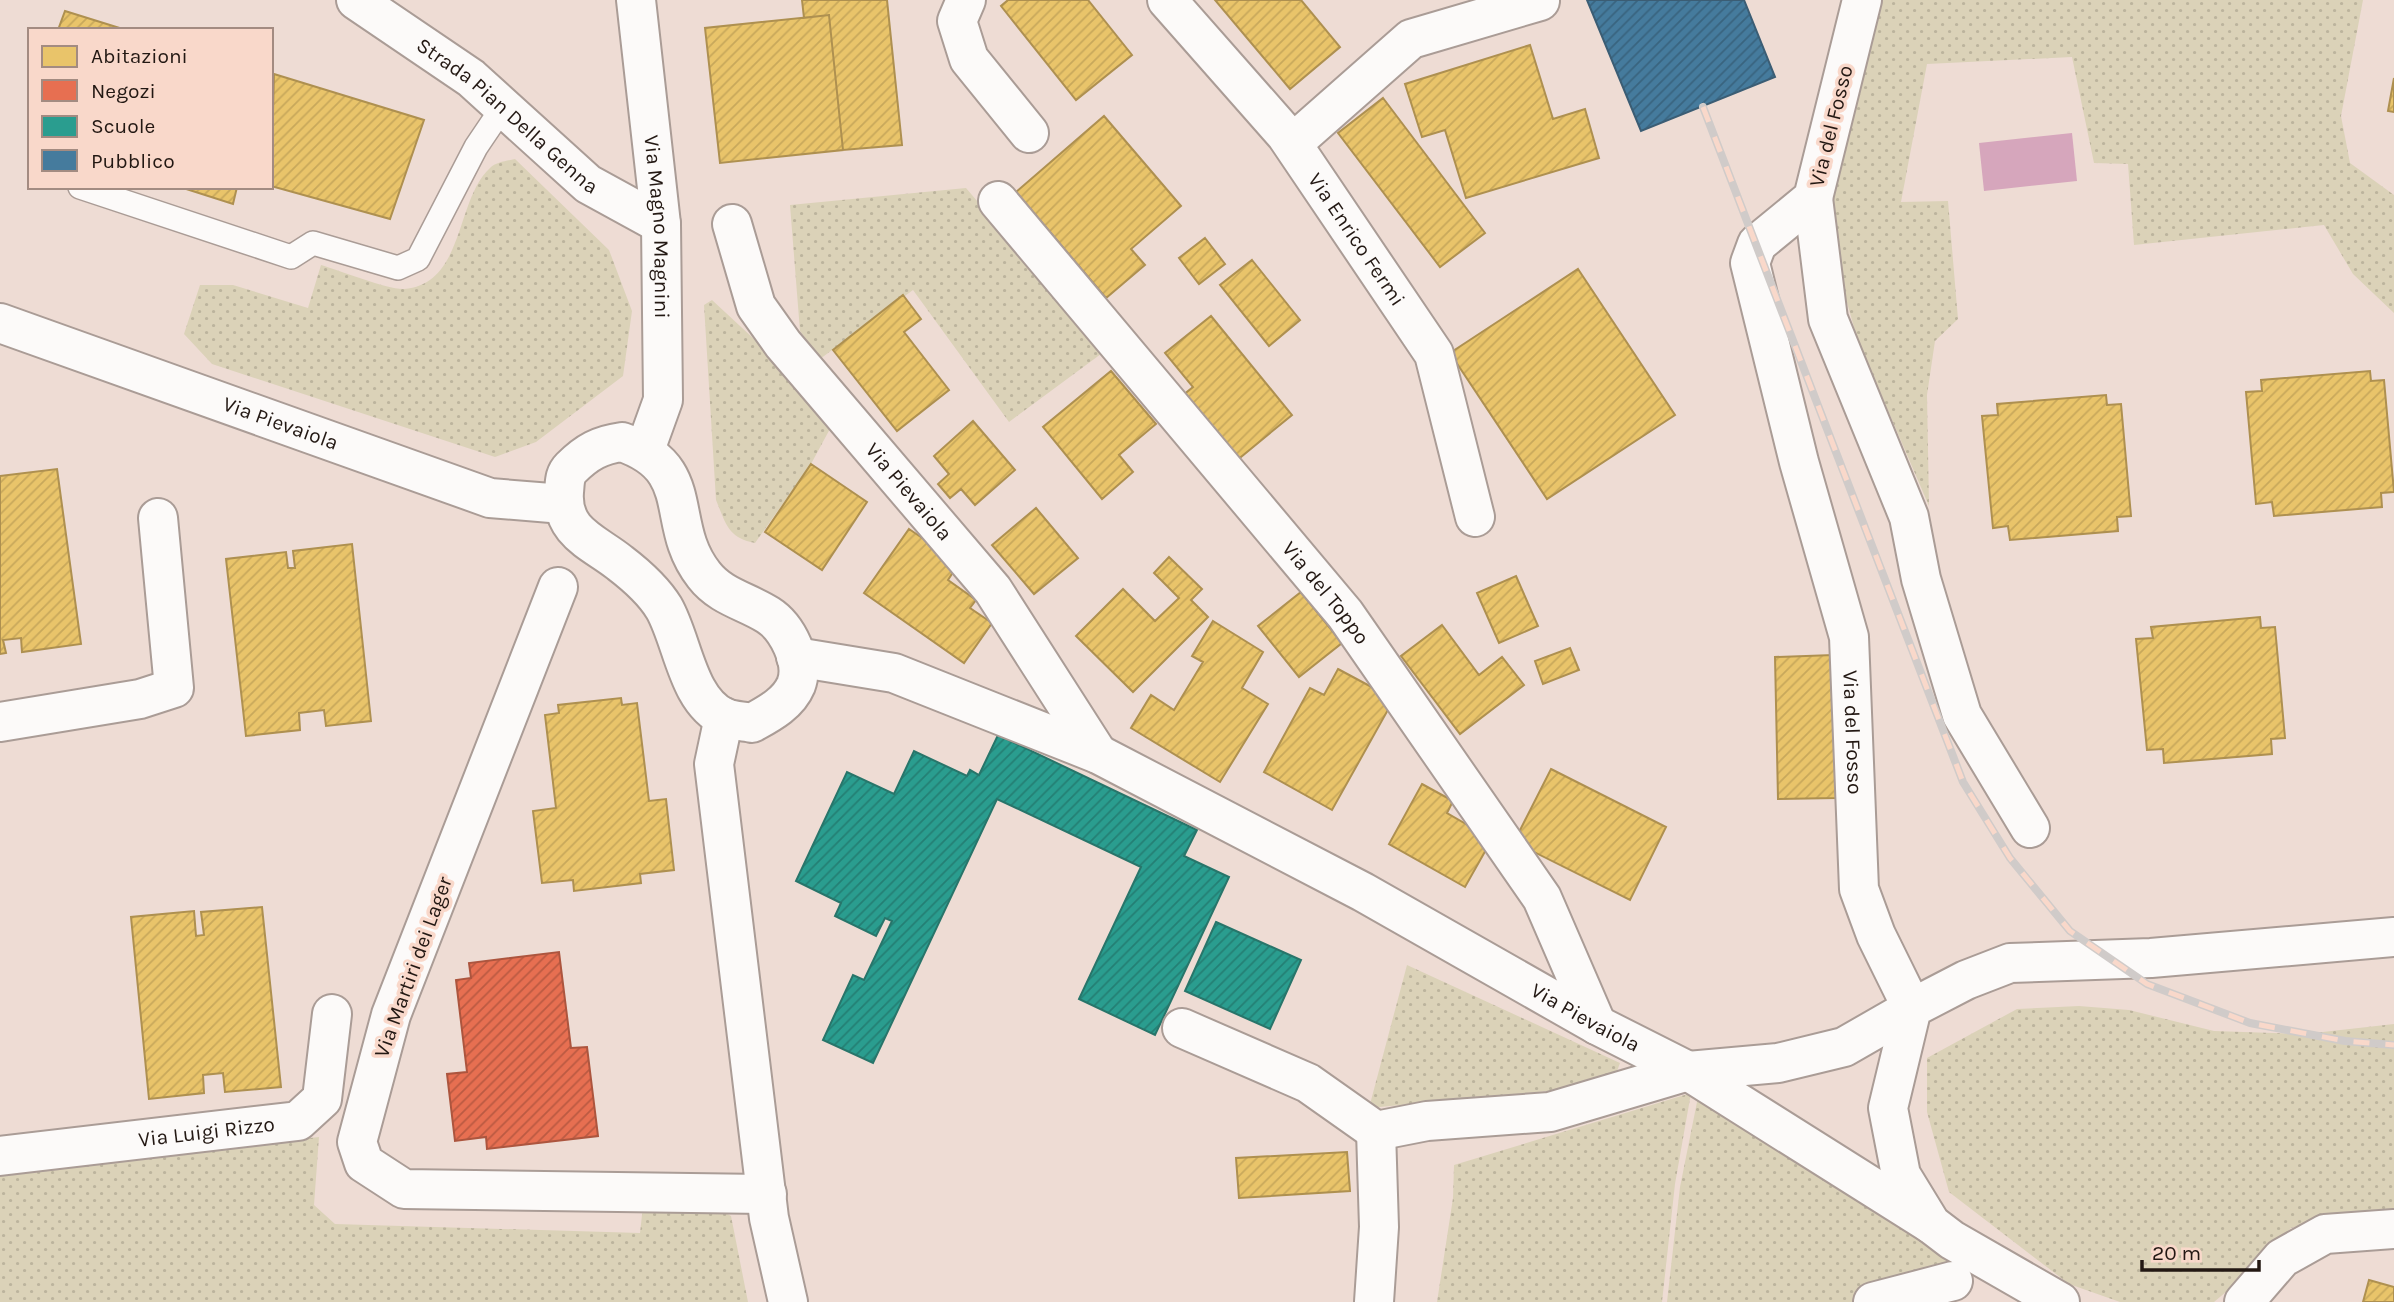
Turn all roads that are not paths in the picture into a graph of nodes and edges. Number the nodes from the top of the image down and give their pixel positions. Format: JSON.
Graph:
{"nodes":[{"id":1,"x":356,"y":0,"type":"edge"},
{"id":2,"x":636,"y":0,"type":"edge"},
{"id":3,"x":965,"y":0,"type":"edge"},
{"id":4,"x":1167,"y":0,"type":"edge"},
{"id":5,"x":1862,"y":0,"type":"edge"},
{"id":6,"x":1540,"y":1,"type":"edge"},
{"id":7,"x":503,"y":107,"type":"junction"},
{"id":8,"x":1029,"y":133,"type":"dead end"},
{"id":9,"x":1293,"y":144,"type":"junction"},
{"id":10,"x":86,"y":189,"type":"edge"},
{"id":11,"x":1813,"y":198,"type":"junction"},
{"id":12,"x":998,"y":201,"type":"dead end"},
{"id":13,"x":661,"y":224,"type":"junction"},
{"id":14,"x":732,"y":224,"type":"dead end"},
{"id":15,"x":0,"y":323,"type":"edge"},
{"id":16,"x":645,"y":450,"type":"junction"},
{"id":17,"x":563,"y":504,"type":"junction"},
{"id":18,"x":1475,"y":517,"type":"dead end"},
{"id":19,"x":158,"y":518,"type":"dead end"},
{"id":20,"x":558,"y":587,"type":"dead end"},
{"id":21,"x":796,"y":657,"type":"junction"},
{"id":22,"x":724,"y":717,"type":"junction"},
{"id":23,"x":0,"y":722,"type":"edge"},
{"id":24,"x":1098,"y":754,"type":"junction"},
{"id":25,"x":2030,"y":828,"type":"dead end"},
{"id":26,"x":2394,"y":937,"type":"edge"},
{"id":27,"x":1912,"y":1008,"type":"junction"},
{"id":28,"x":332,"y":1014,"type":"dead end"},
{"id":29,"x":1597,"y":1025,"type":"junction"},
{"id":30,"x":1182,"y":1028,"type":"dead end"},
{"id":31,"x":1688,"y":1071,"type":"junction"},
{"id":32,"x":1376,"y":1131,"type":"junction"},
{"id":33,"x":0,"y":1156,"type":"edge"},
{"id":34,"x":767,"y":1194,"type":"junction"},
{"id":35,"x":2394,"y":1229,"type":"edge"},
{"id":36,"x":1942,"y":1232,"type":"junction"},
{"id":37,"x":1953,"y":1292,"type":"edge"},
{"id":38,"x":788,"y":1302,"type":"edge"},
{"id":39,"x":1374,"y":1302,"type":"edge"},
{"id":40,"x":1873,"y":1302,"type":"edge"},
{"id":41,"x":2060,"y":1302,"type":"edge"},
{"id":42,"x":2244,"y":1302,"type":"edge"}],
"edges":[{"from":1,"to":7,"type":"street","name":"Strada Pian Della Genna"},
{"from":2,"to":13,"type":"street","name":"Via Magno Magnini"},
{"from":3,"to":8,"type":"street"},
{"from":4,"to":9,"type":"street","name":"Via Enrico Fermi"},
{"from":5,"to":11,"type":"street","name":"Via del Fosso"},
{"from":6,"to":9,"type":"street"},
{"from":7,"to":10,"type":"lane"},
{"from":7,"to":13,"type":"street","name":"Strada Pian Della Genna"},
{"from":9,"to":18,"type":"street","name":"Via Enrico Fermi"},
{"from":11,"to":25,"type":"street"},
{"from":11,"to":27,"type":"street","name":"Via del Fosso"},
{"from":12,"to":29,"type":"street","name":"Via del Toppo"},
{"from":13,"to":16,"type":"street","name":"Via Magno Magnini"},
{"from":14,"to":24,"type":"street","name":"Via Pievaiola"},
{"from":15,"to":17,"type":"street","name":"Via Pievaiola"},
{"from":16,"to":17,"type":"street"},
{"from":16,"to":21,"type":"street"},
{"from":17,"to":22,"type":"street"},
{"from":19,"to":23,"type":"street"},
{"from":20,"to":34,"type":"street","name":"Via Martiri dei Lager"},
{"from":21,"to":22,"type":"street"},
{"from":21,"to":24,"type":"street","name":"Via Pievaiola"},
{"from":22,"to":34,"type":"street"},
{"from":24,"to":29,"type":"street","name":"Via Pievaiola"},
{"from":26,"to":27,"type":"street"},
{"from":27,"to":31,"type":"street"},
{"from":27,"to":36,"type":"street"},
{"from":28,"to":33,"type":"street","name":"Via Luigi Rizzo"},
{"from":29,"to":31,"type":"street","name":"Via Pievaiola"},
{"from":30,"to":32,"type":"street"},
{"from":31,"to":32,"type":"street"},
{"from":31,"to":36,"type":"street","name":"Via Pievaiola"},
{"from":32,"to":39,"type":"street"},
{"from":34,"to":38,"type":"street"},
{"from":35,"to":42,"type":"street"},
{"from":36,"to":37,"type":"street"},
{"from":36,"to":41,"type":"street","name":"Via Pievaiola"},
{"from":37,"to":40,"type":"street"}]}
